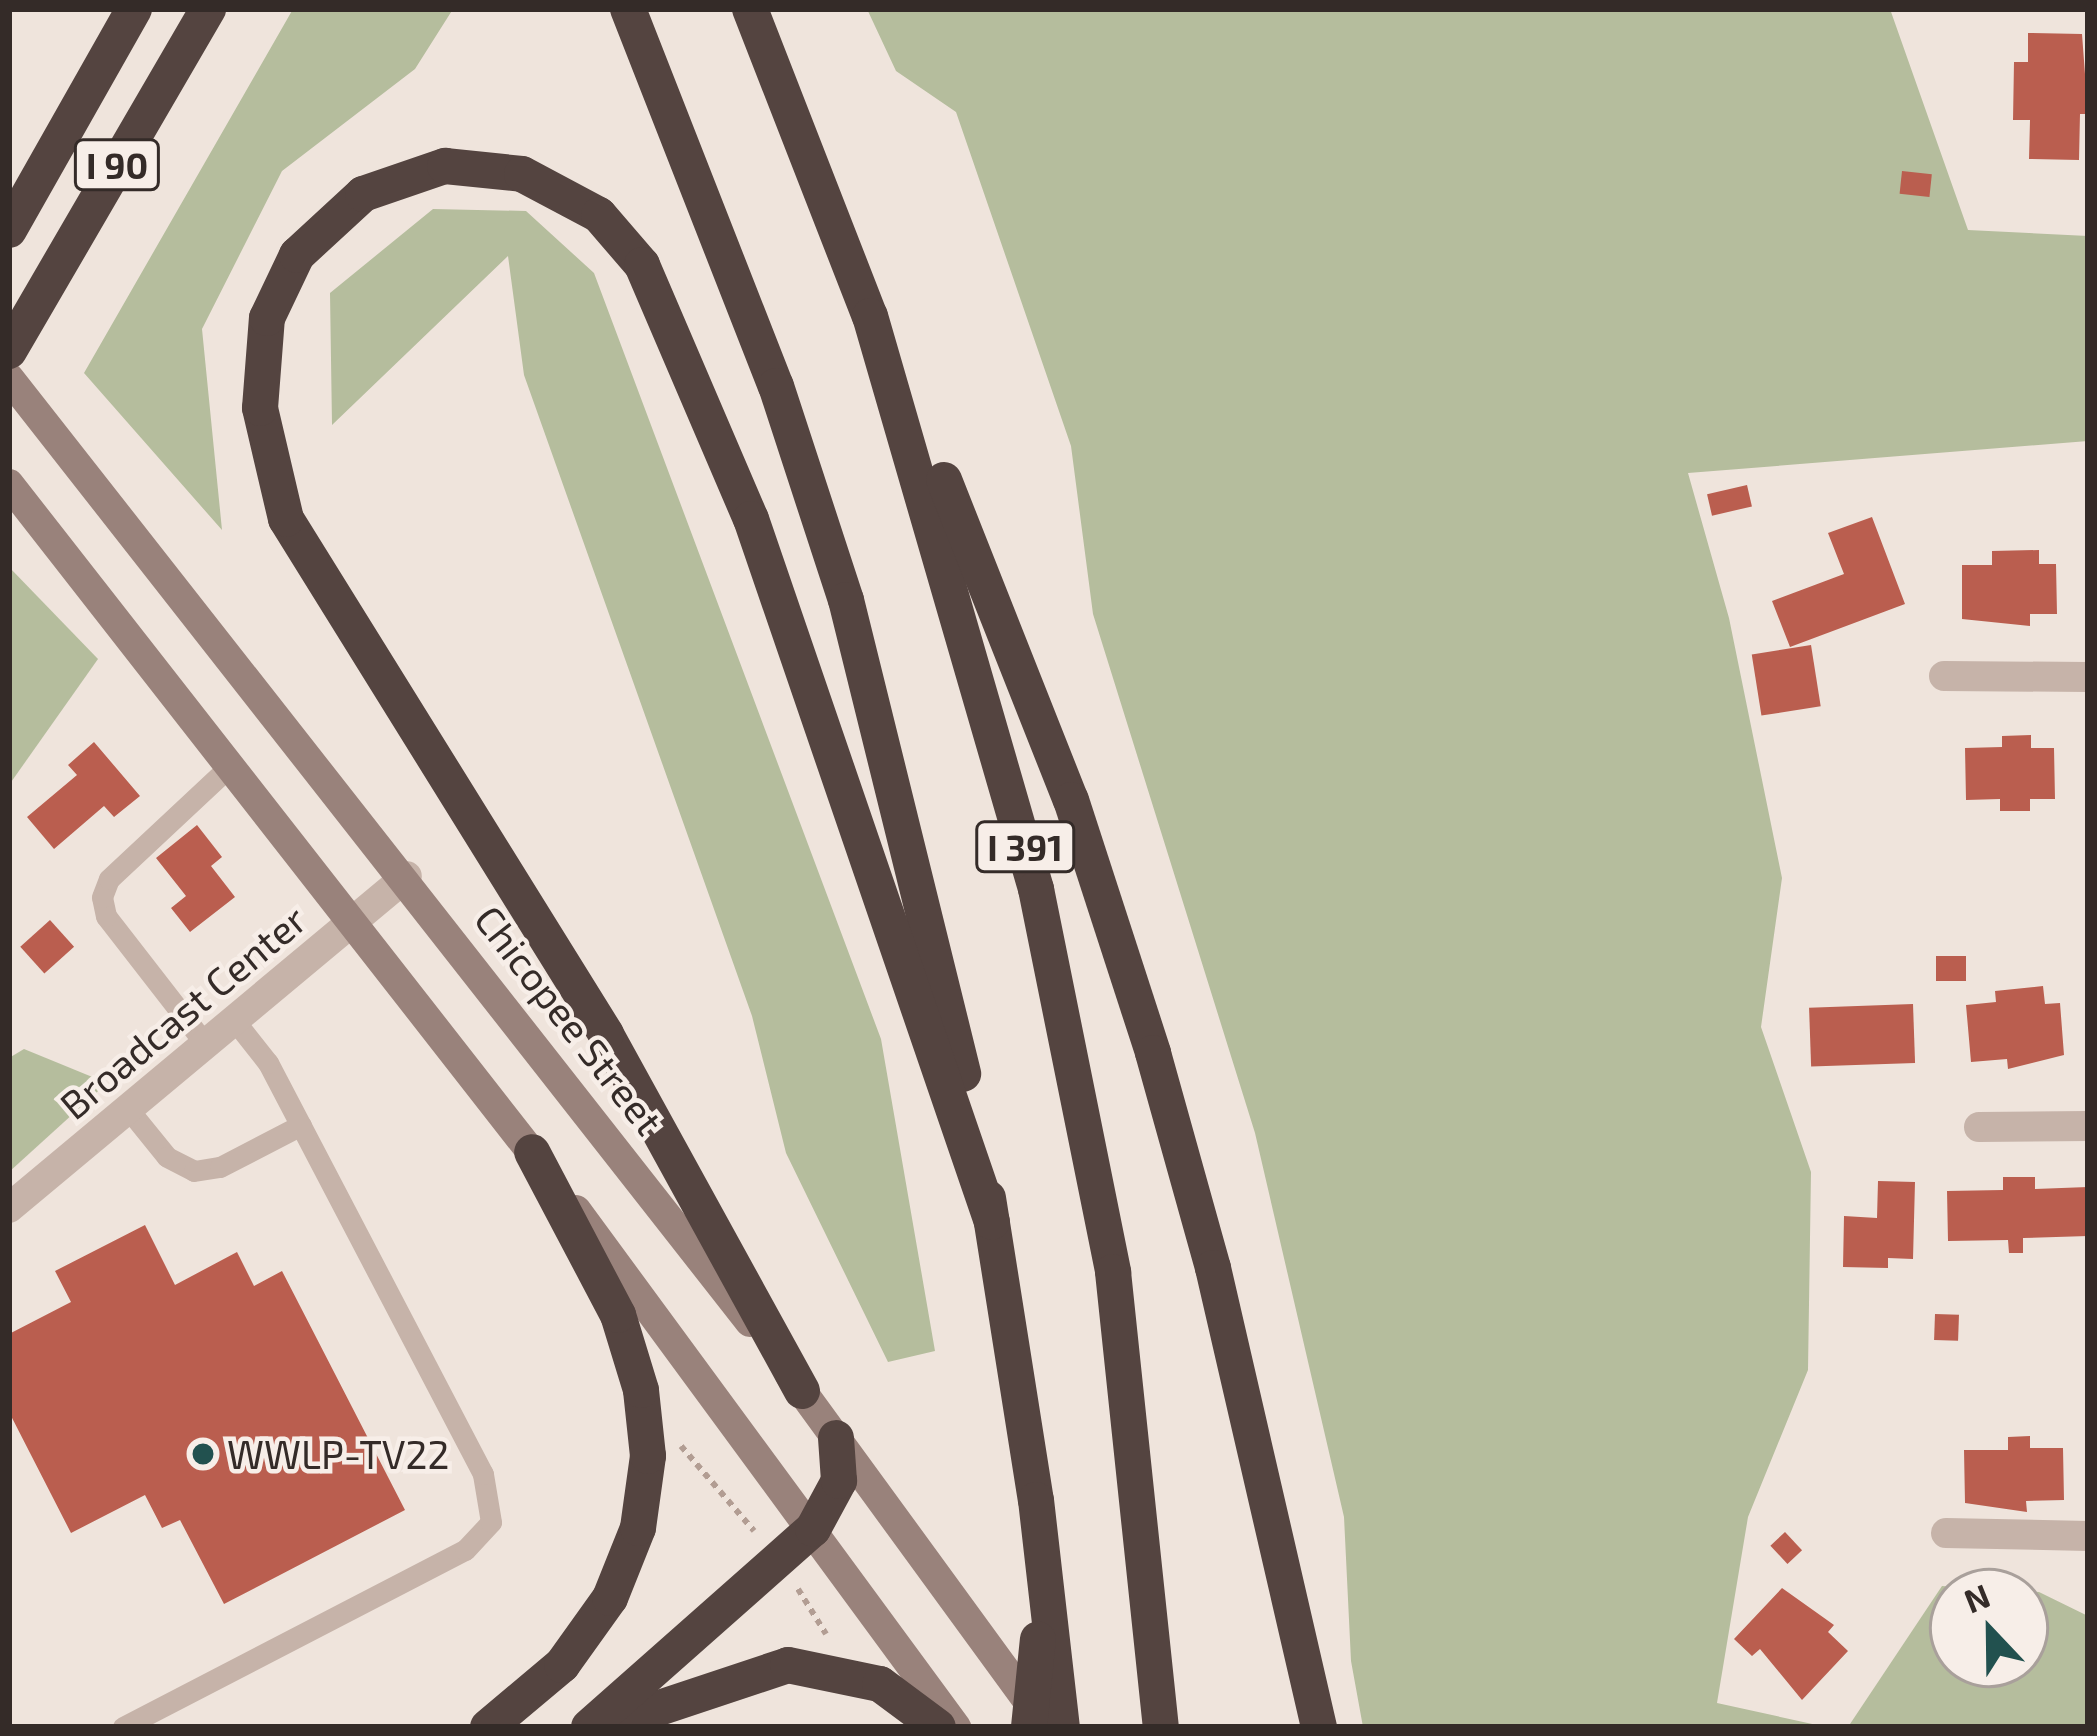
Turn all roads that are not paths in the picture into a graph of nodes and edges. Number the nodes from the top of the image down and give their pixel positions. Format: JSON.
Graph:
{"nodes":[{"id":1,"x":134,"y":9,"type":"edge"},
{"id":2,"x":208,"y":9,"type":"edge"},
{"id":3,"x":628,"y":9,"type":"edge"},
{"id":4,"x":750,"y":9,"type":"edge"},
{"id":5,"x":831,"y":212,"type":"junction"},
{"id":6,"x":9,"y":230,"type":"edge"},
{"id":7,"x":18,"y":336,"type":"edge"},
{"id":8,"x":9,"y":378,"type":"edge"},
{"id":9,"x":9,"y":484,"type":"edge"},
{"id":10,"x":1944,"y":676,"type":"dead end"},
{"id":11,"x":2088,"y":677,"type":"edge"},
{"id":12,"x":232,"y":764,"type":"junction"},
{"id":13,"x":407,"y":876,"type":"junction"},
{"id":14,"x":353,"y":920,"type":"junction"},
{"id":15,"x":234,"y":1020,"type":"junction"},
{"id":16,"x":206,"y":1045,"type":"junction"},
{"id":17,"x":129,"y":1110,"type":"junction"},
{"id":18,"x":301,"y":1125,"type":"junction"},
{"id":19,"x":2088,"y":1126,"type":"edge"},
{"id":20,"x":1979,"y":1127,"type":"dead end"},
{"id":21,"x":532,"y":1152,"type":"junction"},
{"id":22,"x":9,"y":1208,"type":"edge"},
{"id":23,"x":992,"y":1222,"type":"junction"},
{"id":24,"x":802,"y":1391,"type":"junction"},
{"id":25,"x":836,"y":1438,"type":"junction"},
{"id":26,"x":813,"y":1529,"type":"junction"},
{"id":27,"x":1946,"y":1533,"type":"dead end"},
{"id":28,"x":2088,"y":1536,"type":"edge"},
{"id":29,"x":1045,"y":1570,"type":"junction"},
{"id":30,"x":1160,"y":1724,"type":"edge"},
{"id":31,"x":123,"y":1727,"type":"edge"},
{"id":32,"x":488,"y":1727,"type":"edge"},
{"id":33,"x":589,"y":1727,"type":"edge"},
{"id":34,"x":606,"y":1727,"type":"edge"},
{"id":35,"x":938,"y":1727,"type":"edge"},
{"id":36,"x":956,"y":1727,"type":"edge"},
{"id":37,"x":1029,"y":1727,"type":"edge"},
{"id":38,"x":1046,"y":1727,"type":"edge"},
{"id":39,"x":1062,"y":1727,"type":"edge"},
{"id":40,"x":1318,"y":1727,"type":"edge"}],
"edges":[{"from":1,"to":6,"type":"highway","number":"I 90"},
{"from":2,"to":7,"type":"highway","number":"I 90"},
{"from":3,"to":23,"type":"highway","number":"I 391"},
{"from":4,"to":5,"type":"highway","number":"I 391"},
{"from":5,"to":30,"type":"highway","number":"I 391"},
{"from":5,"to":40,"type":"highway"},
{"from":8,"to":13,"type":"main road","name":"Chicopee Street"},
{"from":9,"to":12,"type":"main road"},
{"from":10,"to":11,"type":"street"},
{"from":12,"to":14,"type":"main road"},
{"from":12,"to":16,"type":"lane"},
{"from":13,"to":14,"type":"street","name":"Broadcast Center"},
{"from":13,"to":24,"type":"main road","name":"Chicopee Street"},
{"from":14,"to":15,"type":"street","name":"Broadcast Center"},
{"from":14,"to":21,"type":"main road"},
{"from":15,"to":16,"type":"street","name":"Broadcast Center"},
{"from":15,"to":18,"type":"lane"},
{"from":16,"to":17,"type":"street","name":"Broadcast Center"},
{"from":17,"to":18,"type":"lane"},
{"from":17,"to":22,"type":"street","name":"Broadcast Center"},
{"from":18,"to":31,"type":"lane"},
{"from":19,"to":20,"type":"street"},
{"from":21,"to":26,"type":"main road"},
{"from":21,"to":32,"type":"highway"},
{"from":23,"to":24,"type":"highway"},
{"from":23,"to":29,"type":"highway","number":"I 391"},
{"from":24,"to":25,"type":"main road","name":"Chicopee Street"},
{"from":25,"to":26,"type":"highway"},
{"from":25,"to":38,"type":"main road","name":"Chicopee Street"},
{"from":26,"to":33,"type":"highway"},
{"from":26,"to":36,"type":"main road"},
{"from":27,"to":28,"type":"street"},
{"from":29,"to":37,"type":"highway"},
{"from":29,"to":39,"type":"highway","number":"I 391"},
{"from":34,"to":35,"type":"highway"}]}
